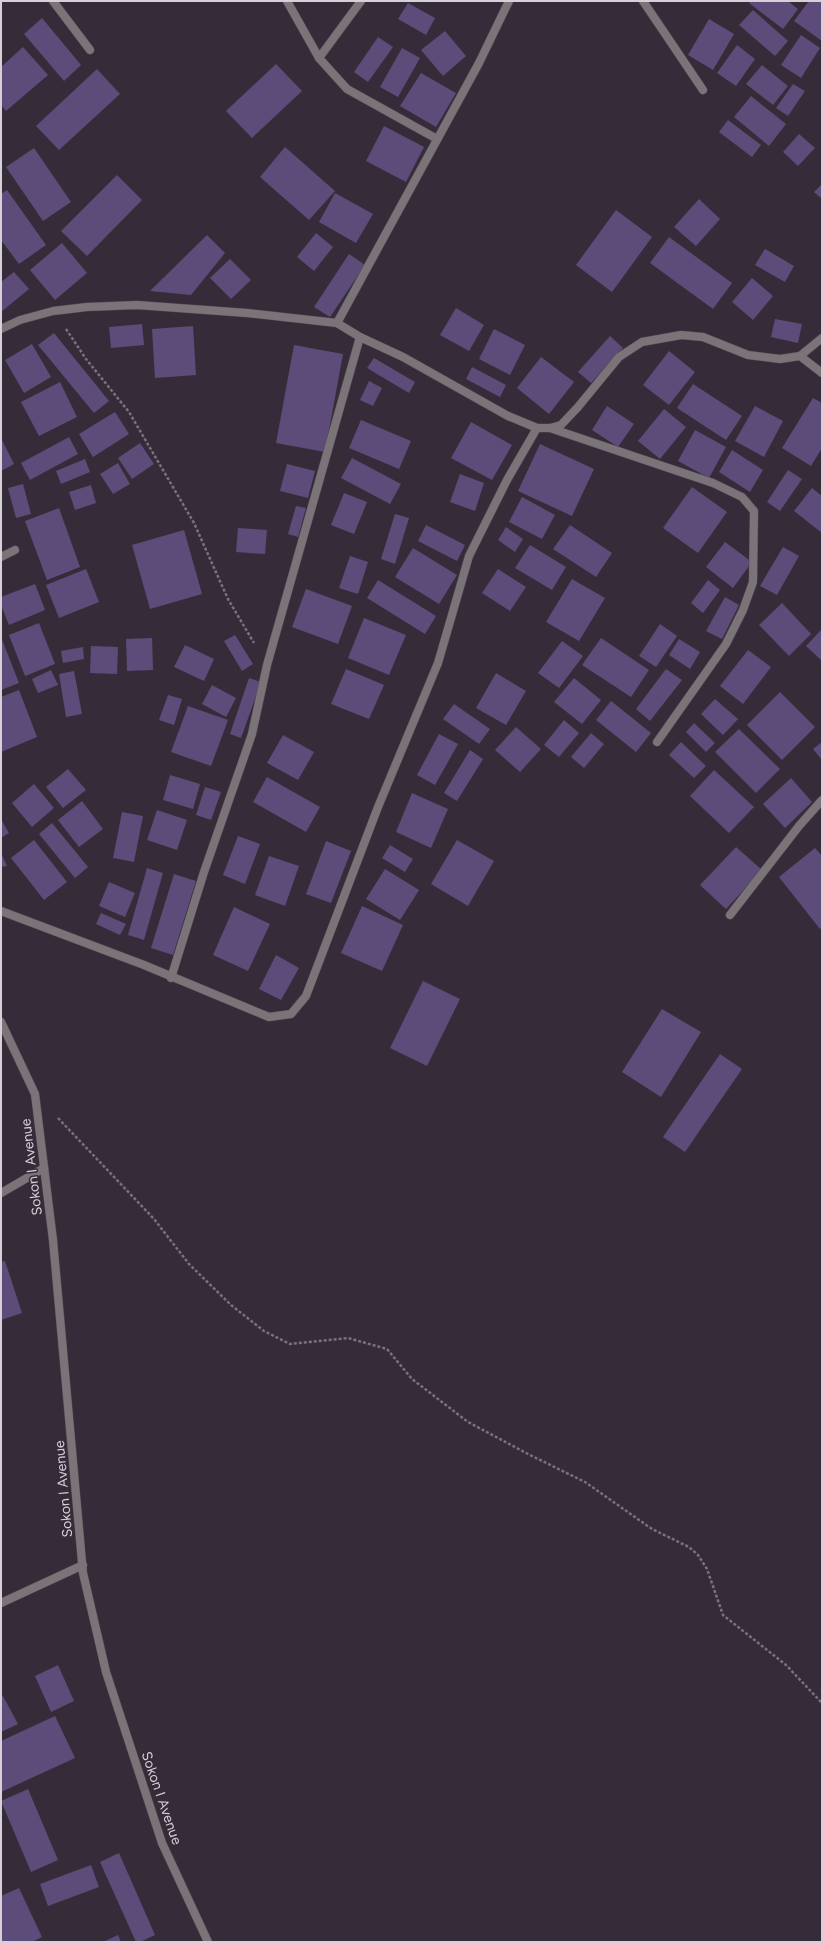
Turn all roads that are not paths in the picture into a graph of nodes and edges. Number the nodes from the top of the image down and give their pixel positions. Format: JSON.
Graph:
{"nodes":[{"id":1,"x":53,"y":1,"type":"edge"},
{"id":2,"x":287,"y":1,"type":"edge"},
{"id":3,"x":360,"y":1,"type":"edge"},
{"id":4,"x":509,"y":1,"type":"edge"},
{"id":5,"x":643,"y":1,"type":"edge"},
{"id":6,"x":90,"y":50,"type":"dead end"},
{"id":7,"x":319,"y":58,"type":"junction"},
{"id":8,"x":703,"y":90,"type":"dead end"},
{"id":9,"x":437,"y":139,"type":"junction"},
{"id":10,"x":337,"y":323,"type":"junction"},
{"id":11,"x":1,"y":329,"type":"edge"},
{"id":12,"x":360,"y":337,"type":"junction"},
{"id":13,"x":822,"y":338,"type":"edge"},
{"id":14,"x":800,"y":356,"type":"junction"},
{"id":15,"x":822,"y":373,"type":"edge"},
{"id":16,"x":537,"y":428,"type":"junction"},
{"id":17,"x":550,"y":428,"type":"junction"},
{"id":18,"x":15,"y":550,"type":"dead end"},
{"id":19,"x":1,"y":557,"type":"edge"},
{"id":20,"x":657,"y":742,"type":"dead end"},
{"id":21,"x":822,"y":800,"type":"edge"},
{"id":22,"x":1,"y":911,"type":"edge"},
{"id":23,"x":730,"y":915,"type":"dead end"},
{"id":24,"x":171,"y":978,"type":"junction"},
{"id":25,"x":1,"y":1022,"type":"edge"},
{"id":26,"x":44,"y":1168,"type":"junction"},
{"id":27,"x":1,"y":1193,"type":"edge"},
{"id":28,"x":83,"y":1565,"type":"junction"},
{"id":29,"x":1,"y":1603,"type":"edge"},
{"id":30,"x":208,"y":1942,"type":"edge"}],
"edges":[{"from":1,"to":6,"type":"street"},
{"from":2,"to":7,"type":"street"},
{"from":3,"to":7,"type":"street"},
{"from":4,"to":9,"type":"street"},
{"from":5,"to":8,"type":"street"},
{"from":7,"to":9,"type":"street"},
{"from":9,"to":10,"type":"street"},
{"from":10,"to":11,"type":"street"},
{"from":10,"to":12,"type":"street"},
{"from":12,"to":16,"type":"street"},
{"from":12,"to":24,"type":"street"},
{"from":13,"to":14,"type":"street"},
{"from":14,"to":15,"type":"street"},
{"from":14,"to":17,"type":"street"},
{"from":16,"to":17,"type":"street"},
{"from":16,"to":24,"type":"street"},
{"from":17,"to":20,"type":"street"},
{"from":18,"to":19,"type":"street"},
{"from":21,"to":23,"type":"street"},
{"from":22,"to":24,"type":"street"},
{"from":25,"to":26,"type":"street","name":"Sokon I Avenue"},
{"from":26,"to":27,"type":"street"},
{"from":26,"to":28,"type":"street","name":"Sokon I Avenue"},
{"from":28,"to":29,"type":"street"},
{"from":28,"to":30,"type":"street","name":"Sokon I Avenue"}]}
